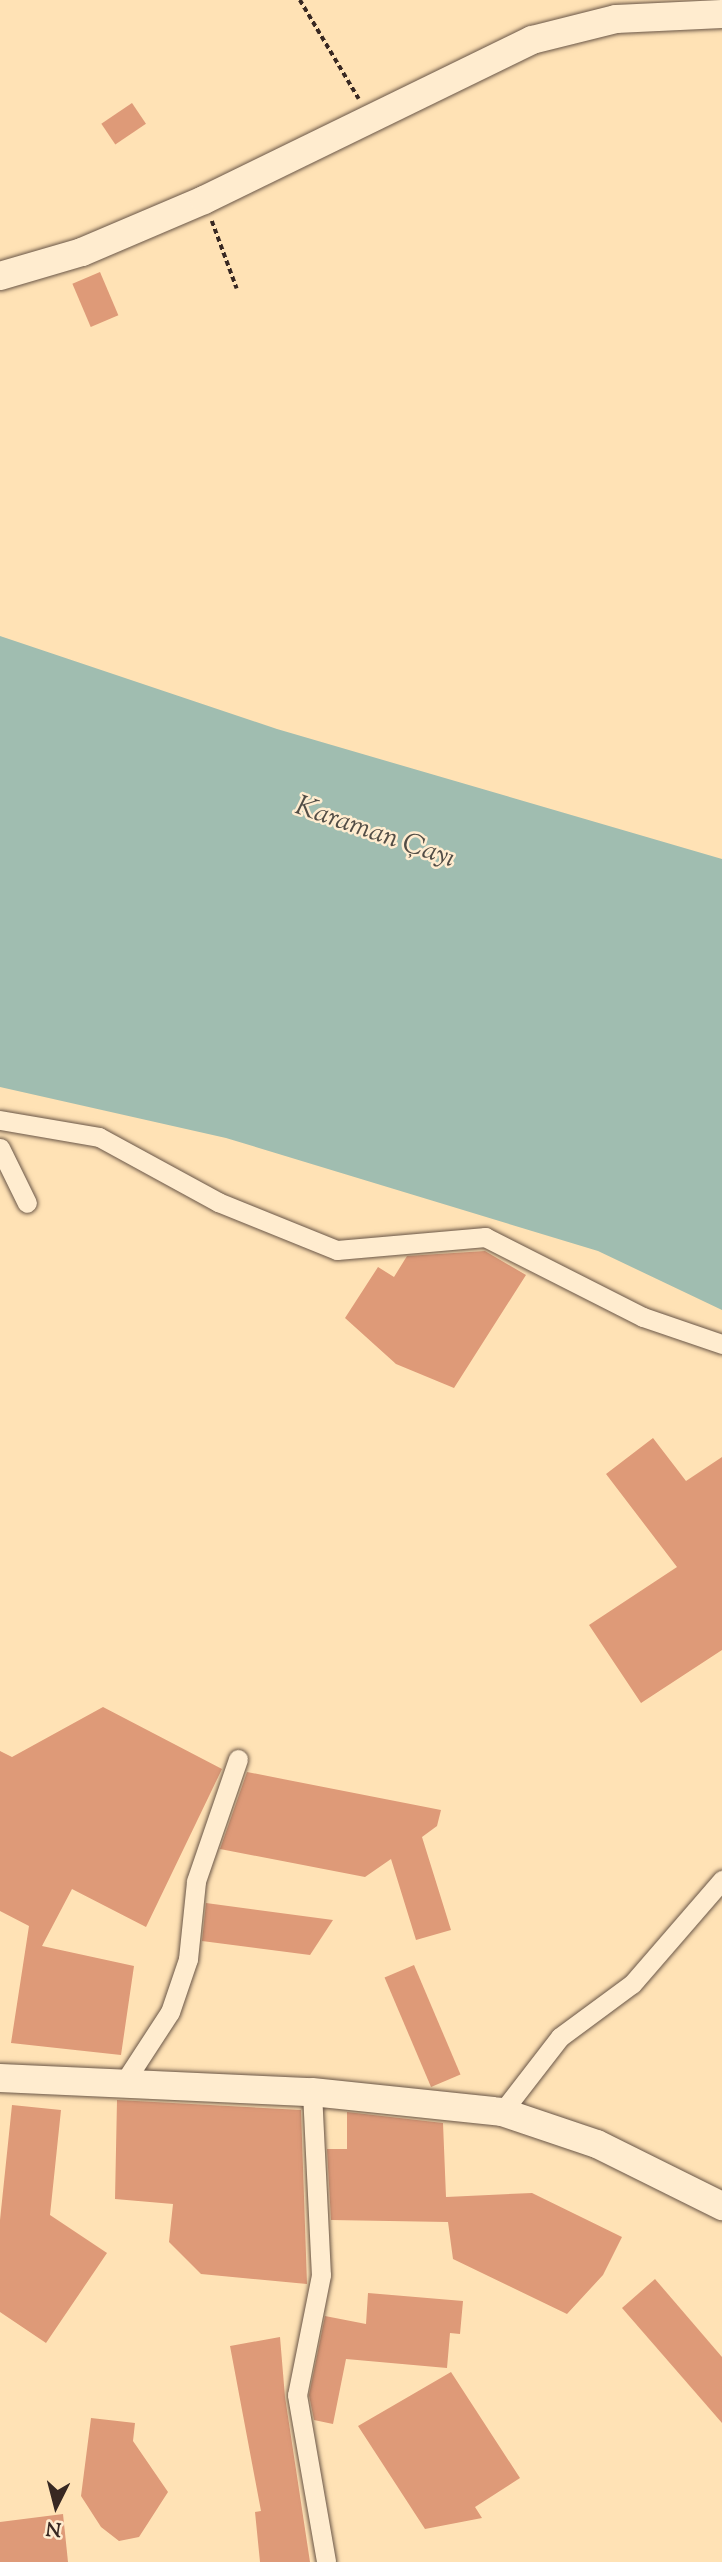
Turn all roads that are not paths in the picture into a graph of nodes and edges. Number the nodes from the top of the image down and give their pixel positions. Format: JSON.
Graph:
{"nodes":[{"id":1,"x":722,"y":13,"type":"edge"},
{"id":2,"x":0,"y":276,"type":"edge"},
{"id":3,"x":0,"y":1120,"type":"edge"},
{"id":4,"x":2,"y":1156,"type":"edge"},
{"id":5,"x":26,"y":1203,"type":"dead end"},
{"id":6,"x":722,"y":1344,"type":"edge"},
{"id":7,"x":238,"y":1759,"type":"dead end"},
{"id":8,"x":722,"y":1880,"type":"edge"},
{"id":9,"x":0,"y":2078,"type":"edge"},
{"id":10,"x":125,"y":2081,"type":"junction"},
{"id":11,"x":312,"y":2092,"type":"junction"},
{"id":12,"x":502,"y":2112,"type":"junction"},
{"id":13,"x":722,"y":2206,"type":"edge"},
{"id":14,"x":326,"y":2562,"type":"edge"}],
"edges":[{"from":1,"to":2,"type":"street"},
{"from":3,"to":6,"type":"street"},
{"from":4,"to":5,"type":"street"},
{"from":7,"to":10,"type":"street"},
{"from":8,"to":12,"type":"street"},
{"from":9,"to":10,"type":"street"},
{"from":10,"to":11,"type":"street"},
{"from":11,"to":12,"type":"street"},
{"from":11,"to":14,"type":"street"},
{"from":12,"to":13,"type":"street"}]}
